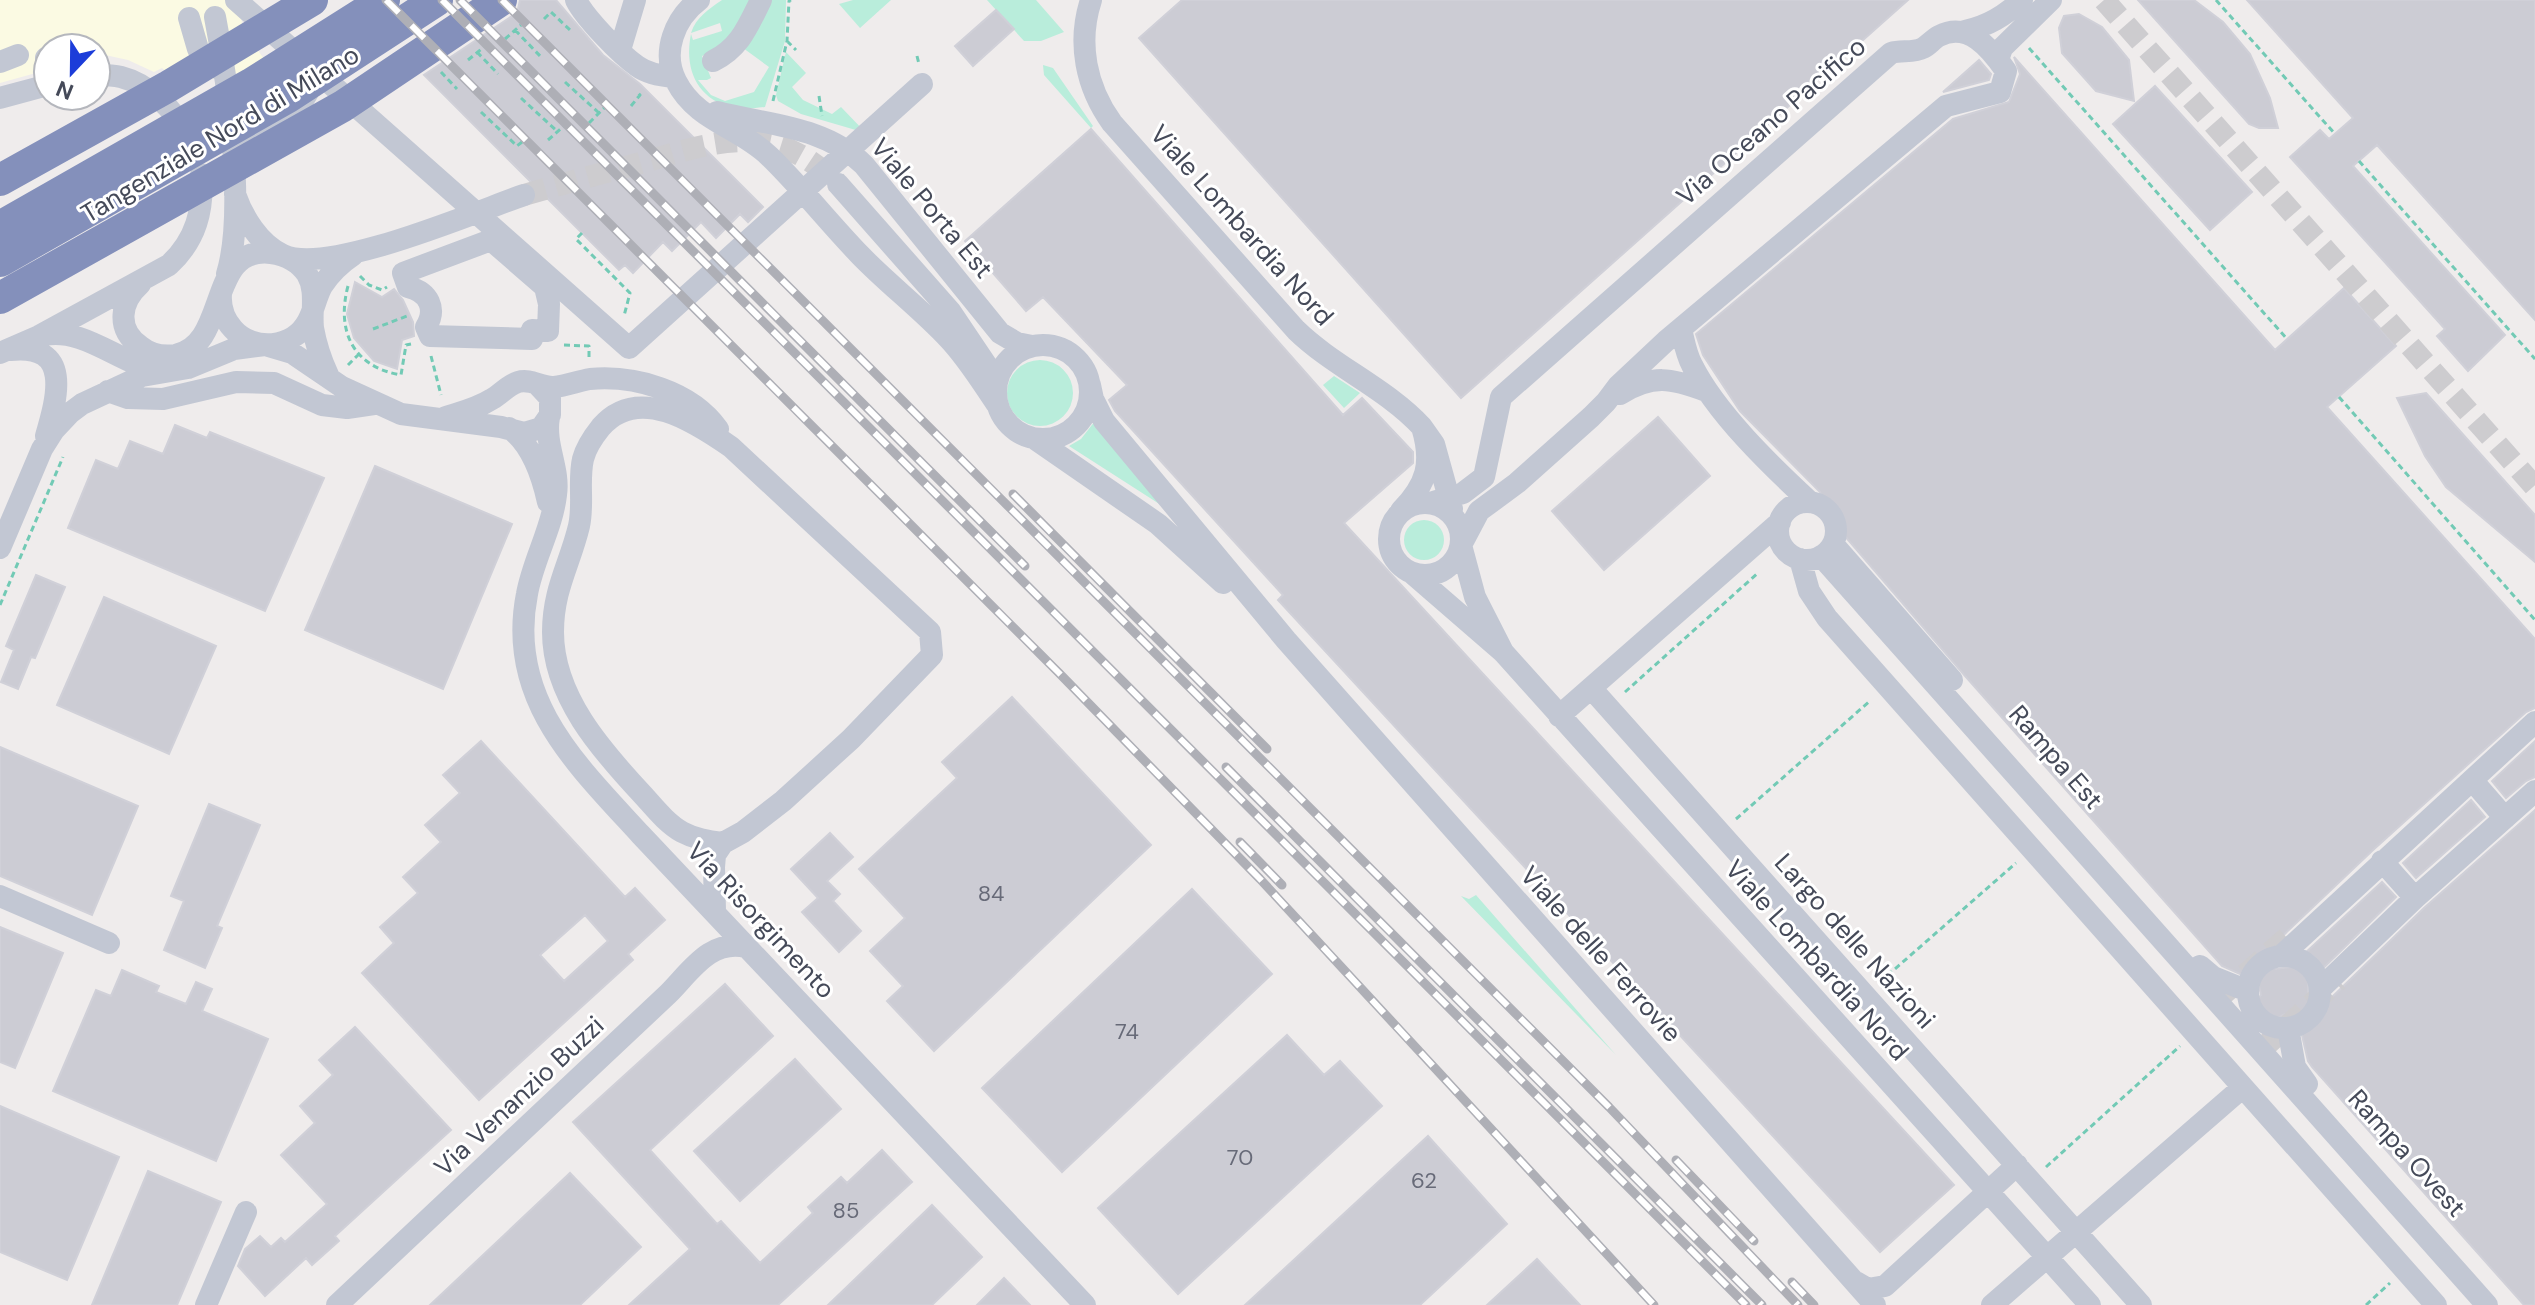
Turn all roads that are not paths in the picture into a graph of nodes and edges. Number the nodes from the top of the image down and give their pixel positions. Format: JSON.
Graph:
{"nodes":[{"id":1,"x":236,"y":0,"type":"edge"},
{"id":2,"x":282,"y":0,"type":"edge"},
{"id":3,"x":312,"y":0,"type":"edge"},
{"id":4,"x":384,"y":0,"type":"edge"},
{"id":5,"x":437,"y":0,"type":"edge"},
{"id":6,"x":501,"y":0,"type":"edge"},
{"id":7,"x":576,"y":0,"type":"edge"},
{"id":8,"x":635,"y":0,"type":"edge"},
{"id":9,"x":699,"y":0,"type":"edge"},
{"id":10,"x":761,"y":0,"type":"edge"},
{"id":11,"x":2022,"y":0,"type":"edge"},
{"id":12,"x":2051,"y":0,"type":"edge"},
{"id":13,"x":1094,"y":3,"type":"edge"},
{"id":14,"x":215,"y":17,"type":"dead end"},
{"id":15,"x":189,"y":18,"type":"dead end"},
{"id":16,"x":1965,"y":31,"type":"junction"},
{"id":17,"x":620,"y":50,"type":"junction"},
{"id":18,"x":1998,"y":60,"type":"junction"},
{"id":19,"x":713,"y":61,"type":"dead end"},
{"id":20,"x":112,"y":75,"type":"edge"},
{"id":21,"x":225,"y":77,"type":"junction"},
{"id":22,"x":922,"y":84,"type":"dead end"},
{"id":23,"x":680,"y":86,"type":"junction"},
{"id":24,"x":32,"y":89,"type":"edge"},
{"id":25,"x":0,"y":98,"type":"edge"},
{"id":26,"x":227,"y":108,"type":"junction"},
{"id":27,"x":231,"y":141,"type":"junction"},
{"id":28,"x":0,"y":180,"type":"edge"},
{"id":29,"x":838,"y":184,"type":"tunnel mouth"},
{"id":30,"x":235,"y":194,"type":"junction"},
{"id":31,"x":524,"y":195,"type":"tunnel mouth"},
{"id":32,"x":0,"y":227,"type":"edge"},
{"id":33,"x":354,"y":254,"type":"junction"},
{"id":34,"x":284,"y":256,"type":"junction"},
{"id":35,"x":0,"y":261,"type":"edge"},
{"id":36,"x":144,"y":281,"type":"junction"},
{"id":37,"x":223,"y":285,"type":"junction"},
{"id":38,"x":0,"y":298,"type":"edge"},
{"id":39,"x":549,"y":304,"type":"joint"},
{"id":40,"x":313,"y":311,"type":"junction"},
{"id":41,"x":950,"y":311,"type":"junction"},
{"id":42,"x":1681,"y":329,"type":"junction"},
{"id":43,"x":39,"y":336,"type":"junction"},
{"id":44,"x":265,"y":345,"type":"junction"},
{"id":45,"x":1025,"y":349,"type":"junction"},
{"id":46,"x":4,"y":352,"type":"edge"},
{"id":47,"x":167,"y":371,"type":"junction"},
{"id":48,"x":335,"y":373,"type":"junction"},
{"id":49,"x":537,"y":384,"type":"junction"},
{"id":50,"x":1090,"y":385,"type":"junction"},
{"id":51,"x":508,"y":387,"type":"junction"},
{"id":52,"x":108,"y":391,"type":"junction"},
{"id":53,"x":1706,"y":391,"type":"junction"},
{"id":54,"x":996,"y":396,"type":"junction"},
{"id":55,"x":1606,"y":402,"type":"junction"},
{"id":56,"x":374,"y":404,"type":"junction"},
{"id":57,"x":442,"y":411,"type":"junction"},
{"id":58,"x":549,"y":417,"type":"junction"},
{"id":59,"x":1422,"y":427,"type":"junction"},
{"id":60,"x":513,"y":430,"type":"junction"},
{"id":61,"x":1035,"y":439,"type":"junction"},
{"id":62,"x":731,"y":447,"type":"junction"},
{"id":63,"x":42,"y":449,"type":"junction"},
{"id":64,"x":1777,"y":471,"type":"junction"},
{"id":65,"x":1810,"y":502,"type":"junction"},
{"id":66,"x":1445,"y":507,"type":"junction"},
{"id":67,"x":1399,"y":514,"type":"junction"},
{"id":68,"x":1783,"y":516,"type":"junction"},
{"id":69,"x":549,"y":519,"type":"junction"},
{"id":70,"x":1461,"y":545,"type":"junction"},
{"id":71,"x":0,"y":548,"type":"edge"},
{"id":72,"x":1818,"y":553,"type":"junction"},
{"id":73,"x":1413,"y":574,"type":"junction"},
{"id":74,"x":1286,"y":640,"type":"junction"},
{"id":75,"x":1503,"y":652,"type":"junction"},
{"id":76,"x":1591,"y":688,"type":"junction"},
{"id":77,"x":1559,"y":716,"type":"junction"},
{"id":78,"x":2535,"y":722,"type":"edge"},
{"id":79,"x":2472,"y":780,"type":"junction"},
{"id":80,"x":2535,"y":791,"type":"edge"},
{"id":81,"x":2505,"y":818,"type":"junction"},
{"id":82,"x":723,"y":843,"type":"junction"},
{"id":83,"x":2382,"y":861,"type":"junction"},
{"id":84,"x":0,"y":896,"type":"edge"},
{"id":85,"x":2415,"y":898,"type":"junction"},
{"id":86,"x":715,"y":911,"type":"junction"},
{"id":87,"x":109,"y":943,"type":"dead end"},
{"id":88,"x":746,"y":947,"type":"junction"},
{"id":89,"x":2281,"y":956,"type":"junction"},
{"id":90,"x":2321,"y":988,"type":"junction"},
{"id":91,"x":2248,"y":991,"type":"junction"},
{"id":92,"x":2288,"y":1028,"type":"junction"},
{"id":93,"x":2242,"y":1088,"type":"junction"},
{"id":94,"x":2024,"y":1173,"type":"junction"},
{"id":95,"x":1988,"y":1190,"type":"junction"},
{"id":96,"x":246,"y":1212,"type":"dead end"},
{"id":97,"x":2076,"y":1232,"type":"junction"},
{"id":98,"x":2047,"y":1257,"type":"junction"},
{"id":99,"x":1853,"y":1280,"type":"junction"},
{"id":100,"x":215,"y":1300,"type":"edge"},
{"id":101,"x":337,"y":1305,"type":"edge"},
{"id":102,"x":1085,"y":1305,"type":"edge"},
{"id":103,"x":1875,"y":1305,"type":"edge"},
{"id":104,"x":1992,"y":1305,"type":"edge"},
{"id":105,"x":2090,"y":1305,"type":"edge"},
{"id":106,"x":2141,"y":1305,"type":"edge"},
{"id":107,"x":2436,"y":1305,"type":"edge"},
{"id":108,"x":2487,"y":1305,"type":"edge"},
{"id":109,"x":2506,"y":1305,"type":"edge"}],
"edges":[{"from":1,"to":22,"type":"street"},
{"from":2,"to":26,"type":"street"},
{"from":2,"to":27,"type":"street"},
{"from":3,"to":28,"type":"highway"},
{"from":4,"to":32,"type":"highway","name":"Tangenziale Nord di Milano"},
{"from":5,"to":35,"type":"highway","name":"Tangenziale Nord di Milano"},
{"from":6,"to":38,"type":"highway"},
{"from":7,"to":17,"type":"street"},
{"from":8,"to":17,"type":"street"},
{"from":9,"to":23,"type":"street"},
{"from":10,"to":19,"type":"street"},
{"from":11,"to":16,"type":"street","name":"Via Oceano Pacifico"},
{"from":12,"to":18,"type":"street"},
{"from":13,"to":59,"type":"street","name":"Viale Lombardia Nord"},
{"from":14,"to":21,"type":"street"},
{"from":15,"to":21,"type":"street"},
{"from":16,"to":18,"type":"street"},
{"from":16,"to":66,"type":"street","name":"Via Oceano Pacifico"},
{"from":17,"to":23,"type":"street"},
{"from":18,"to":42,"type":"street"},
{"from":20,"to":36,"type":"street"},
{"from":21,"to":26,"type":"street"},
{"from":23,"to":45,"type":"street","name":"Viale Porta Est"},
{"from":23,"to":54,"type":"street"},
{"from":24,"to":25,"type":"street"},
{"from":26,"to":27,"type":"street"},
{"from":27,"to":30,"type":"street"},
{"from":29,"to":41,"type":"street"},
{"from":30,"to":34,"type":"street"},
{"from":30,"to":37,"type":"street"},
{"from":31,"to":33,"type":"street"},
{"from":33,"to":34,"type":"street"},
{"from":33,"to":40,"type":"street"},
{"from":34,"to":37,"type":"street"},
{"from":34,"to":40,"type":"street"},
{"from":36,"to":37,"type":"street"},
{"from":36,"to":43,"type":"street"},
{"from":37,"to":44,"type":"street"},
{"from":39,"to":39,"type":"street"},
{"from":40,"to":44,"type":"street"},
{"from":40,"to":48,"type":"street"},
{"from":41,"to":45,"type":"street"},
{"from":41,"to":54,"type":"street"},
{"from":42,"to":53,"type":"street"},
{"from":42,"to":55,"type":"street"},
{"from":43,"to":46,"type":"street"},
{"from":43,"to":47,"type":"street"},
{"from":44,"to":47,"type":"street"},
{"from":44,"to":48,"type":"street"},
{"from":45,"to":50,"type":"street"},
{"from":45,"to":54,"type":"street"},
{"from":46,"to":63,"type":"street"},
{"from":47,"to":52,"type":"street"},
{"from":48,"to":56,"type":"street"},
{"from":49,"to":51,"type":"street"},
{"from":49,"to":58,"type":"street"},
{"from":49,"to":62,"type":"street"},
{"from":50,"to":61,"type":"street"},
{"from":50,"to":74,"type":"street","name":"Viale delle Ferrovie"},
{"from":51,"to":57,"type":"street"},
{"from":51,"to":60,"type":"street"},
{"from":52,"to":56,"type":"street"},
{"from":52,"to":63,"type":"street"},
{"from":53,"to":55,"type":"street"},
{"from":53,"to":64,"type":"street"},
{"from":54,"to":61,"type":"street"},
{"from":55,"to":70,"type":"street"},
{"from":56,"to":57,"type":"street"},
{"from":57,"to":60,"type":"street"},
{"from":58,"to":60,"type":"street"},
{"from":58,"to":69,"type":"street","name":"Via Risorgimento"},
{"from":59,"to":66,"type":"street"},
{"from":59,"to":67,"type":"street"},
{"from":60,"to":69,"type":"street","name":"Via Risorgimento"},
{"from":61,"to":74,"type":"street","name":"Viale delle Ferrovie"},
{"from":62,"to":82,"type":"street"},
{"from":62,"to":82,"type":"street"},
{"from":63,"to":71,"type":"street"},
{"from":64,"to":65,"type":"street"},
{"from":64,"to":68,"type":"street"},
{"from":65,"to":68,"type":"street"},
{"from":65,"to":72,"type":"street"},
{"from":66,"to":67,"type":"street"},
{"from":66,"to":70,"type":"street"},
{"from":67,"to":73,"type":"street"},
{"from":68,"to":72,"type":"street"},
{"from":68,"to":76,"type":"street"},
{"from":69,"to":86,"type":"street","name":"Via Risorgimento"},
{"from":70,"to":73,"type":"street"},
{"from":70,"to":75,"type":"street","name":"Viale Lombardia Nord"},
{"from":72,"to":91,"type":"street","name":"Rampa Est"},
{"from":72,"to":93,"type":"street"},
{"from":72,"to":108,"type":"street"},
{"from":73,"to":75,"type":"street","name":"Viale Lombardia Nord"},
{"from":74,"to":99,"type":"street","name":"Viale delle Ferrovie"},
{"from":75,"to":77,"type":"street","name":"Viale Lombardia Nord"},
{"from":76,"to":77,"type":"street"},
{"from":76,"to":94,"type":"street","name":"Largo delle Nazioni"},
{"from":77,"to":95,"type":"street","name":"Viale Lombardia Nord"},
{"from":78,"to":79,"type":"street"},
{"from":79,"to":81,"type":"street"},
{"from":79,"to":83,"type":"street"},
{"from":80,"to":81,"type":"street"},
{"from":81,"to":85,"type":"street"},
{"from":82,"to":86,"type":"street"},
{"from":83,"to":85,"type":"street"},
{"from":83,"to":89,"type":"street"},
{"from":84,"to":87,"type":"street"},
{"from":85,"to":90,"type":"street"},
{"from":86,"to":88,"type":"street","name":"Via Risorgimento"},
{"from":88,"to":101,"type":"street","name":"Via Venanzio Buzzi"},
{"from":88,"to":102,"type":"street","name":"Via Risorgimento"},
{"from":89,"to":90,"type":"street"},
{"from":89,"to":91,"type":"street"},
{"from":90,"to":92,"type":"street"},
{"from":91,"to":92,"type":"street"},
{"from":92,"to":109,"type":"street","name":"Rampa Ovest"},
{"from":93,"to":97,"type":"street"},
{"from":93,"to":107,"type":"street"},
{"from":94,"to":95,"type":"street"},
{"from":94,"to":97,"type":"street","name":"Largo delle Nazioni"},
{"from":95,"to":98,"type":"street","name":"Viale Lombardia Nord"},
{"from":95,"to":99,"type":"street"},
{"from":96,"to":100,"type":"street"},
{"from":97,"to":98,"type":"street"},
{"from":97,"to":106,"type":"street","name":"Largo delle Nazioni"},
{"from":98,"to":104,"type":"street"},
{"from":98,"to":105,"type":"street","name":"Viale Lombardia Nord"},
{"from":99,"to":103,"type":"street","name":"Viale delle Ferrovie"}]}
